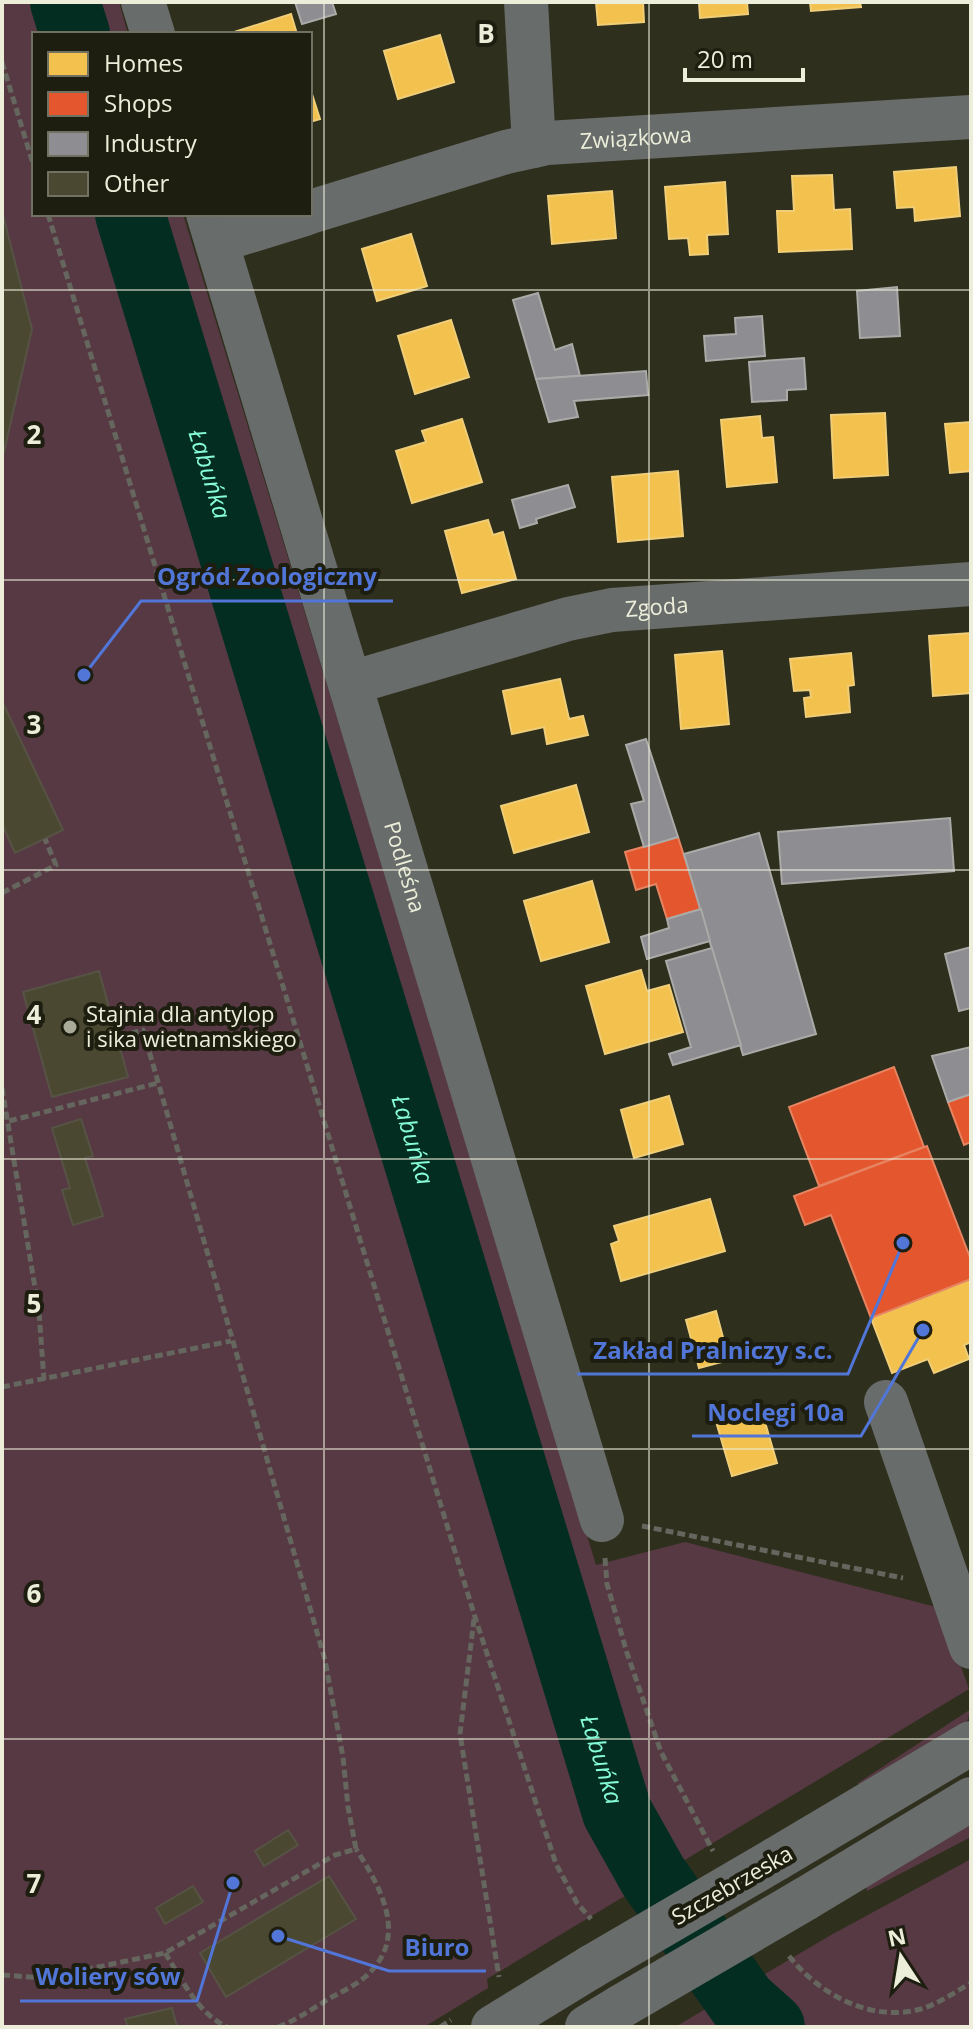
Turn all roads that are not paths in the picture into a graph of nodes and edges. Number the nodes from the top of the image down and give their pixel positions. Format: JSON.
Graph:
{"nodes":[{"id":1,"x":143,"y":2,"type":"edge"},
{"id":2,"x":526,"y":2,"type":"edge"},
{"id":3,"x":152,"y":32,"type":"edge"},
{"id":4,"x":971,"y":117,"type":"edge"},
{"id":5,"x":534,"y":146,"type":"junction"},
{"id":6,"x":312,"y":212,"type":"edge"},
{"id":7,"x":288,"y":216,"type":"edge"},
{"id":8,"x":212,"y":228,"type":"edge"},
{"id":9,"x":971,"y":584,"type":"edge"},
{"id":10,"x":351,"y":683,"type":"junction"},
{"id":11,"x":886,"y":1402,"type":"dead end"},
{"id":12,"x":602,"y":1520,"type":"road end"},
{"id":13,"x":971,"y":1647,"type":"edge"},
{"id":14,"x":971,"y":1743,"type":"edge"},
{"id":15,"x":971,"y":1799,"type":"edge"},
{"id":16,"x":497,"y":2008,"type":"edge"},
{"id":17,"x":604,"y":2017,"type":"edge"}],
"edges":[{"from":1,"to":3,"type":"street"},
{"from":2,"to":5,"type":"street"},
{"from":4,"to":5,"type":"street","name":"Związkowa"},
{"from":5,"to":6,"type":"street","name":"Związkowa"},
{"from":7,"to":8,"type":"street","name":"Związkowa"},
{"from":8,"to":10,"type":"street","name":"Podleśna"},
{"from":9,"to":10,"type":"street","name":"Zgoda"},
{"from":10,"to":12,"type":"street","name":"Podleśna"},
{"from":11,"to":13,"type":"street"},
{"from":14,"to":16,"type":"street","name":"Szczebrzeska","bridge":true},
{"from":15,"to":17,"type":"street","bridge":true}]}
